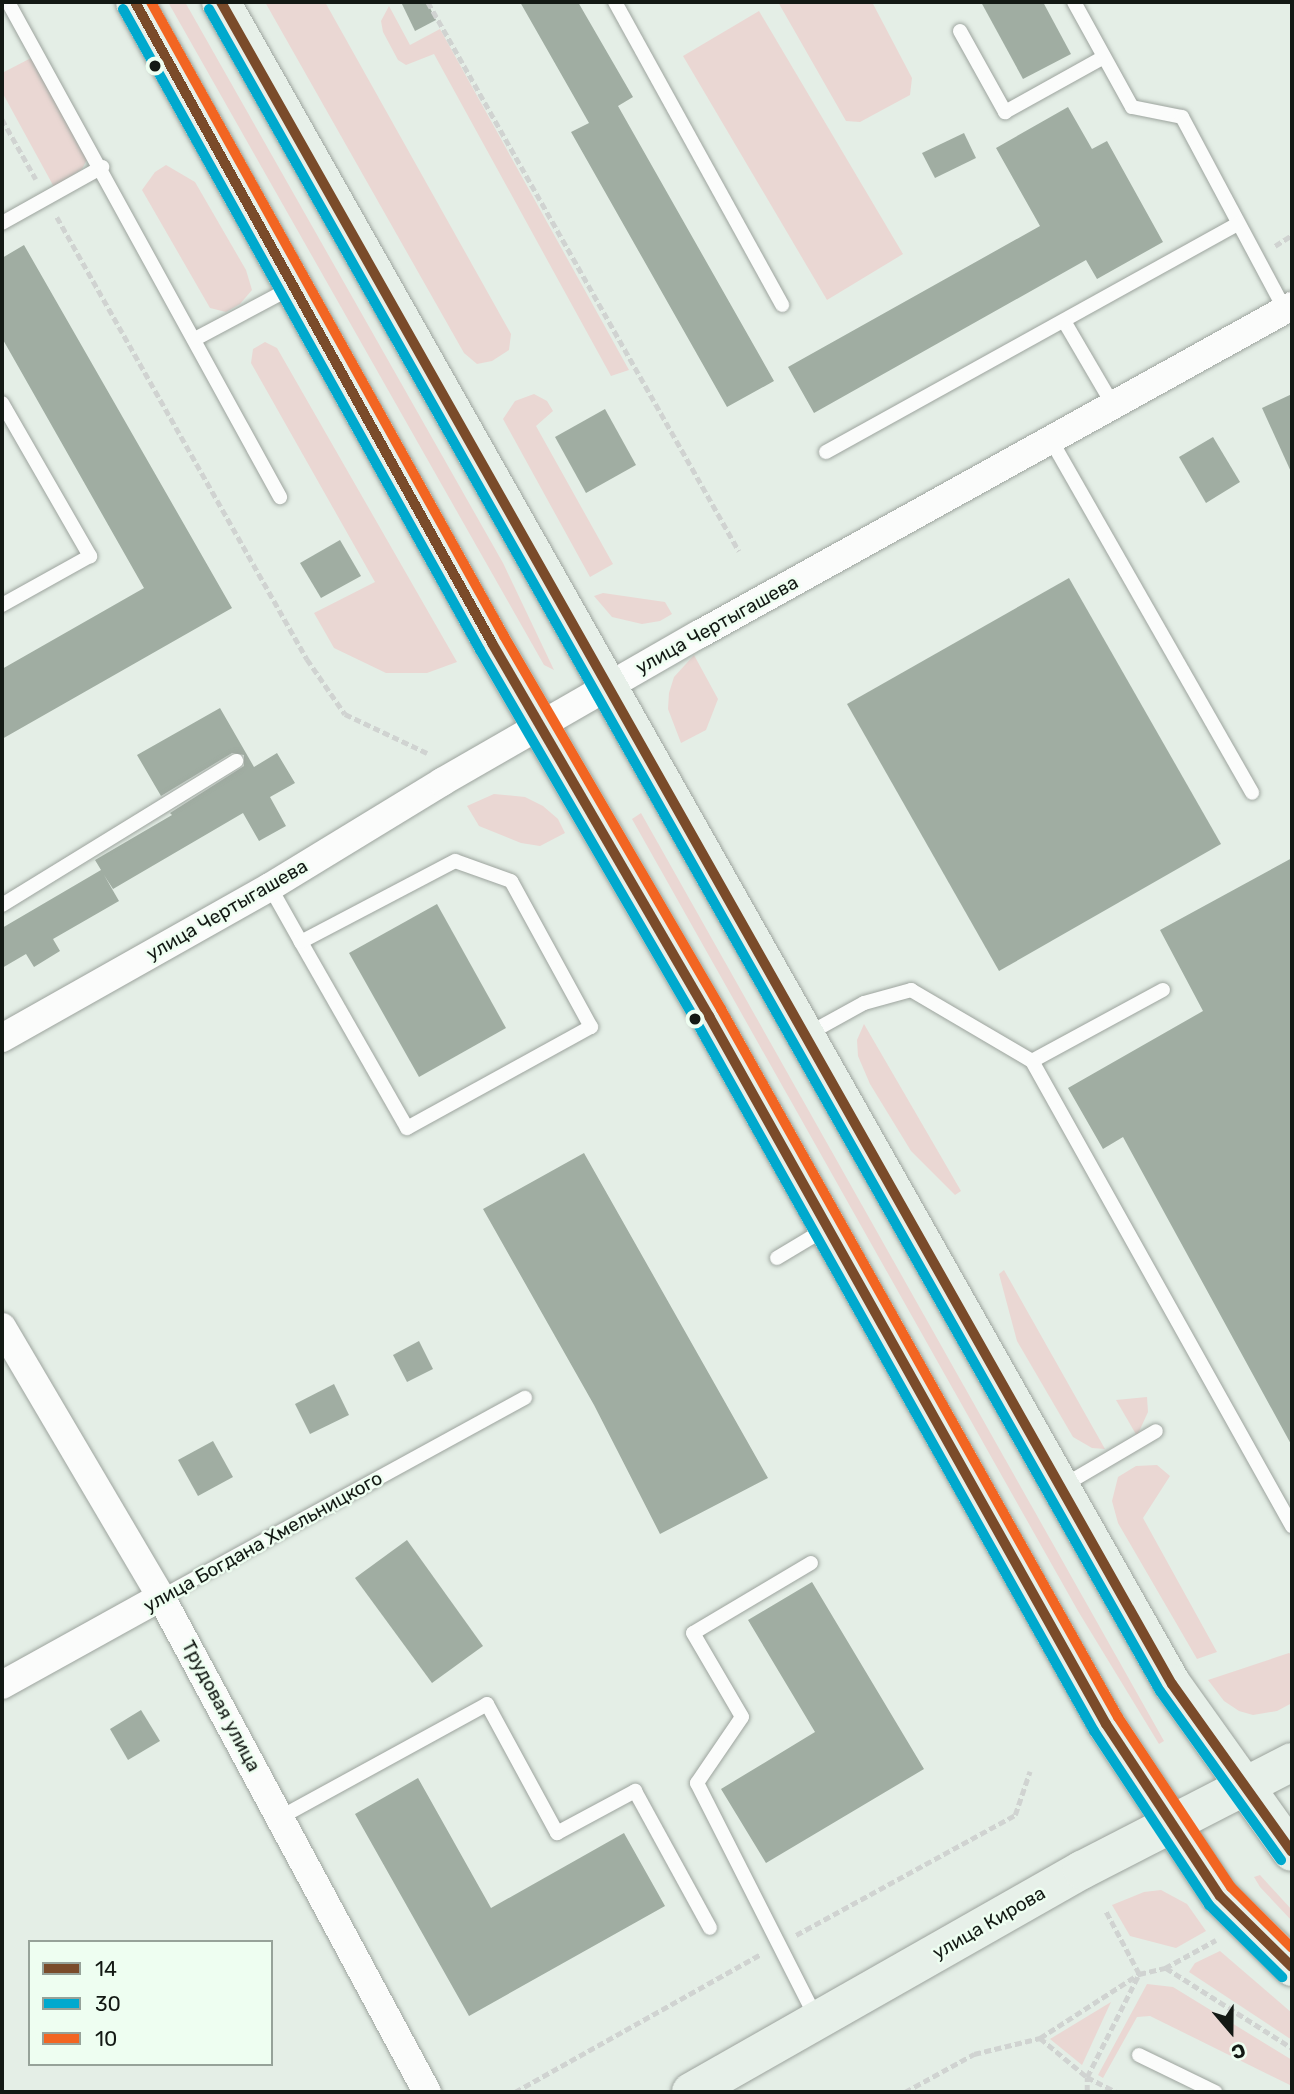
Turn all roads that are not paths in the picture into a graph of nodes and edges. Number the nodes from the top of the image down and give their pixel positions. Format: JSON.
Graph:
{"nodes":[{"id":1,"x":8,"y":2,"type":"edge"},
{"id":2,"x":135,"y":2,"type":"edge"},
{"id":3,"x":221,"y":2,"type":"edge"},
{"id":4,"x":615,"y":2,"type":"edge"},
{"id":5,"x":1074,"y":2,"type":"edge"},
{"id":6,"x":960,"y":31,"type":"dead end"},
{"id":7,"x":1104,"y":57,"type":"junction"},
{"id":8,"x":102,"y":167,"type":"junction"},
{"id":9,"x":2,"y":223,"type":"edge"},
{"id":10,"x":1238,"y":225,"type":"junction"},
{"id":11,"x":295,"y":286,"type":"junction"},
{"id":12,"x":782,"y":305,"type":"dead end"},
{"id":13,"x":1289,"y":308,"type":"edge"},
{"id":14,"x":1064,"y":321,"type":"junction"},
{"id":15,"x":195,"y":339,"type":"junction"},
{"id":16,"x":2,"y":403,"type":"edge"},
{"id":17,"x":1112,"y":405,"type":"junction"},
{"id":18,"x":1051,"y":440,"type":"junction"},
{"id":19,"x":826,"y":452,"type":"dead end"},
{"id":20,"x":280,"y":497,"type":"dead end"},
{"id":21,"x":2,"y":605,"type":"edge"},
{"id":22,"x":606,"y":687,"type":"junction"},
{"id":23,"x":541,"y":725,"type":"junction"},
{"id":24,"x":236,"y":761,"type":"dead end"},
{"id":25,"x":1252,"y":793,"type":"dead end"},
{"id":26,"x":270,"y":887,"type":"junction"},
{"id":27,"x":2,"y":905,"type":"edge"},
{"id":28,"x":301,"y":942,"type":"junction"},
{"id":29,"x":1163,"y":990,"type":"dead end"},
{"id":30,"x":805,"y":1036,"type":"junction"},
{"id":31,"x":2,"y":1038,"type":"edge"},
{"id":32,"x":1032,"y":1061,"type":"junction"},
{"id":33,"x":828,"y":1228,"type":"junction"},
{"id":34,"x":777,"y":1258,"type":"dead end"},
{"id":35,"x":2,"y":1327,"type":"edge"},
{"id":36,"x":524,"y":1398,"type":"dead end"},
{"id":37,"x":1156,"y":1431,"type":"dead end"},
{"id":38,"x":1060,"y":1488,"type":"junction"},
{"id":39,"x":1292,"y":1525,"type":"edge"},
{"id":40,"x":811,"y":1563,"type":"dead end"},
{"id":41,"x":162,"y":1597,"type":"junction"},
{"id":42,"x":2,"y":1685,"type":"edge"},
{"id":43,"x":1292,"y":1762,"type":"edge"},
{"id":44,"x":1245,"y":1787,"type":"junction"},
{"id":45,"x":281,"y":1817,"type":"junction"},
{"id":46,"x":1171,"y":1825,"type":"junction"},
{"id":47,"x":1292,"y":1852,"type":"edge"},
{"id":48,"x":710,"y":1928,"type":"dead end"},
{"id":49,"x":1292,"y":1967,"type":"edge"},
{"id":50,"x":817,"y":2021,"type":"junction"},
{"id":51,"x":1139,"y":2055,"type":"dead end"},
{"id":52,"x":427,"y":2092,"type":"edge"},
{"id":53,"x":691,"y":2092,"type":"edge"},
{"id":54,"x":1215,"y":2092,"type":"edge"}],
"edges":[{"from":1,"to":8,"type":"lane"},
{"from":2,"to":11,"type":"main road"},
{"from":3,"to":22,"type":"main road"},
{"from":4,"to":12,"type":"lane"},
{"from":5,"to":7,"type":"lane"},
{"from":6,"to":7,"type":"lane"},
{"from":7,"to":10,"type":"lane"},
{"from":8,"to":9,"type":"lane"},
{"from":8,"to":15,"type":"lane"},
{"from":10,"to":13,"type":"lane"},
{"from":10,"to":14,"type":"lane"},
{"from":11,"to":15,"type":"lane"},
{"from":11,"to":23,"type":"main road"},
{"from":13,"to":17,"type":"street","name":"улица Чертыгашева"},
{"from":14,"to":17,"type":"lane"},
{"from":14,"to":19,"type":"lane"},
{"from":15,"to":20,"type":"lane"},
{"from":16,"to":21,"type":"lane"},
{"from":17,"to":18,"type":"street","name":"улица Чертыгашева"},
{"from":18,"to":22,"type":"street","name":"улица Чертыгашева"},
{"from":18,"to":25,"type":"lane"},
{"from":22,"to":23,"type":"street","name":"улица Чертыгашева"},
{"from":22,"to":30,"type":"main road"},
{"from":23,"to":26,"type":"street","name":"улица Чертыгашева"},
{"from":23,"to":33,"type":"main road"},
{"from":24,"to":27,"type":"lane"},
{"from":26,"to":28,"type":"lane"},
{"from":26,"to":31,"type":"street","name":"улица Чертыгашева"},
{"from":28,"to":28,"type":"lane"},
{"from":29,"to":32,"type":"lane"},
{"from":30,"to":32,"type":"lane"},
{"from":30,"to":38,"type":"main road"},
{"from":32,"to":39,"type":"lane"},
{"from":33,"to":34,"type":"lane"},
{"from":33,"to":46,"type":"main road"},
{"from":35,"to":41,"type":"street","name":"Трудовая улица"},
{"from":36,"to":41,"type":"lane","name":"улица Богдана Хмельницкого"},
{"from":37,"to":38,"type":"lane"},
{"from":38,"to":44,"type":"main road"},
{"from":40,"to":50,"type":"lane"},
{"from":41,"to":42,"type":"street","name":"улица Богдана Хмельницкого"},
{"from":41,"to":45,"type":"street","name":"Трудовая улица"},
{"from":43,"to":44,"type":"main road","name":"улица Кирова"},
{"from":44,"to":46,"type":"main road","name":"улица Кирова"},
{"from":44,"to":47,"type":"main road"},
{"from":45,"to":48,"type":"lane"},
{"from":45,"to":52,"type":"street","name":"Трудовая улица"},
{"from":46,"to":49,"type":"main road"},
{"from":46,"to":50,"type":"main road","name":"улица Кирова"},
{"from":50,"to":53,"type":"main road","name":"улица Кирова"},
{"from":51,"to":54,"type":"lane"}]}
